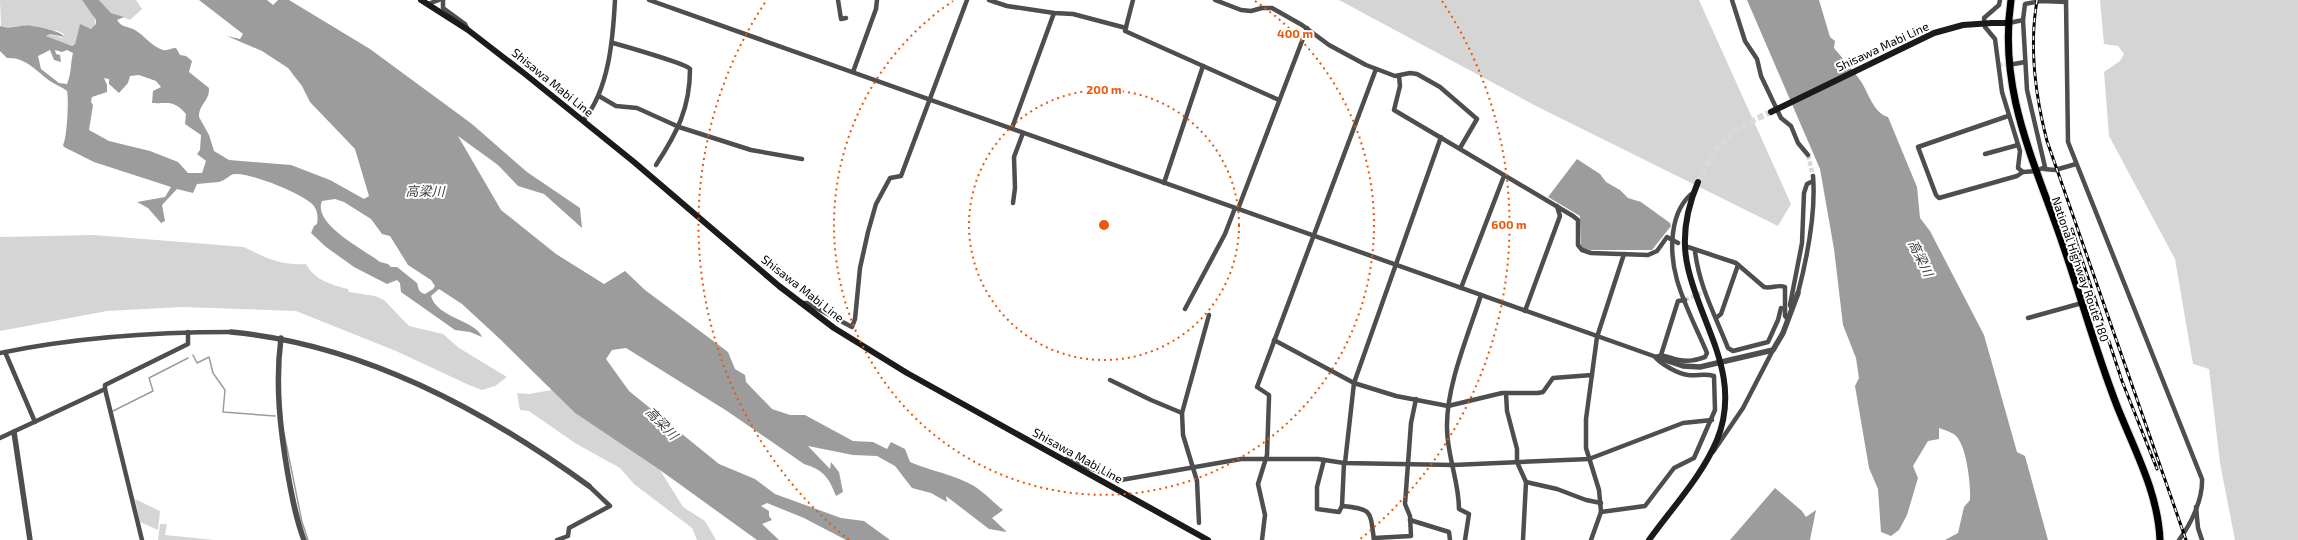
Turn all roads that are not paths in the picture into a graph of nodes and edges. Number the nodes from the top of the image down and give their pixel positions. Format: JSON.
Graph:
{"nodes":[{"id":1,"x":439,"y":0,"type":"edge"},
{"id":2,"x":443,"y":0,"type":"edge"},
{"id":3,"x":615,"y":0,"type":"edge"},
{"id":4,"x":649,"y":0,"type":"edge"},
{"id":5,"x":838,"y":0,"type":"edge"},
{"id":6,"x":878,"y":0,"type":"edge"},
{"id":7,"x":967,"y":0,"type":"edge"},
{"id":8,"x":989,"y":0,"type":"edge"},
{"id":9,"x":1007,"y":0,"type":"edge"},
{"id":10,"x":1133,"y":0,"type":"edge"},
{"id":11,"x":1216,"y":0,"type":"edge"},
{"id":12,"x":1732,"y":0,"type":"edge"},
{"id":13,"x":2000,"y":0,"type":"edge"},
{"id":14,"x":2011,"y":0,"type":"edge"},
{"id":15,"x":2066,"y":1,"type":"edge"},
{"id":16,"x":429,"y":3,"type":"edge"},
{"id":17,"x":1007,"y":6,"type":"junction"},
{"id":18,"x":1054,"y":13,"type":"junction"},
{"id":19,"x":846,"y":18,"type":"dead end"},
{"id":20,"x":2023,"y":20,"type":"junction"},
{"id":21,"x":2009,"y":23,"type":"junction"},
{"id":22,"x":1126,"y":28,"type":"junction"},
{"id":23,"x":1307,"y":28,"type":"junction"},
{"id":24,"x":468,"y":30,"type":"junction"},
{"id":25,"x":613,"y":43,"type":"junction"},
{"id":26,"x":2025,"y":62,"type":"junction"},
{"id":27,"x":2014,"y":64,"type":"tunnel mouth"},
{"id":28,"x":1203,"y":66,"type":"junction"},
{"id":29,"x":1376,"y":69,"type":"junction"},
{"id":30,"x":853,"y":72,"type":"junction"},
{"id":31,"x":1399,"y":76,"type":"junction"},
{"id":32,"x":599,"y":96,"type":"junction"},
{"id":33,"x":930,"y":99,"type":"junction"},
{"id":34,"x":1279,"y":100,"type":"junction"},
{"id":35,"x":1771,"y":112,"type":"tunnel mouth"},
{"id":36,"x":2008,"y":116,"type":"junction"},
{"id":37,"x":583,"y":120,"type":"junction"},
{"id":38,"x":679,"y":127,"type":"junction"},
{"id":39,"x":1012,"y":128,"type":"junction"},
{"id":40,"x":1023,"y":133,"type":"junction"},
{"id":41,"x":1441,"y":137,"type":"junction"},
{"id":42,"x":2018,"y":145,"type":"junction"},
{"id":43,"x":1460,"y":148,"type":"junction"},
{"id":44,"x":1985,"y":154,"type":"dead end"},
{"id":45,"x":1808,"y":155,"type":"tunnel mouth"},
{"id":46,"x":802,"y":159,"type":"dead end"},
{"id":47,"x":2076,"y":164,"type":"junction"},
{"id":48,"x":656,"y":166,"type":"dead end"},
{"id":49,"x":2044,"y":169,"type":"junction"},
{"id":50,"x":2036,"y":171,"type":"junction"},
{"id":51,"x":2023,"y":172,"type":"junction"},
{"id":52,"x":1504,"y":176,"type":"junction"},
{"id":53,"x":1813,"y":176,"type":"tunnel mouth"},
{"id":54,"x":1698,"y":182,"type":"tunnel mouth"},
{"id":55,"x":1812,"y":182,"type":"tunnel mouth"},
{"id":56,"x":1164,"y":183,"type":"junction"},
{"id":57,"x":1694,"y":192,"type":"junction"},
{"id":58,"x":1013,"y":203,"type":"dead end"},
{"id":59,"x":1557,"y":206,"type":"junction"},
{"id":60,"x":1237,"y":208,"type":"junction"},
{"id":61,"x":1314,"y":236,"type":"junction"},
{"id":62,"x":1675,"y":242,"type":"junction"},
{"id":63,"x":1688,"y":247,"type":"dead end"},
{"id":64,"x":1695,"y":251,"type":"junction"},
{"id":65,"x":1624,"y":254,"type":"junction"},
{"id":66,"x":1397,"y":265,"type":"junction"},
{"id":67,"x":1738,"y":265,"type":"junction"},
{"id":68,"x":1461,"y":288,"type":"junction"},
{"id":69,"x":1798,"y":293,"type":"joint"},
{"id":70,"x":1481,"y":295,"type":"junction"},
{"id":71,"x":1685,"y":300,"type":"junction"},
{"id":72,"x":800,"y":303,"type":"junction"},
{"id":73,"x":2082,"y":303,"type":"junction"},
{"id":74,"x":1781,"y":308,"type":"dead end"},
{"id":75,"x":1185,"y":309,"type":"dead end"},
{"id":76,"x":1792,"y":310,"type":"junction"},
{"id":77,"x":1524,"y":311,"type":"junction"},
{"id":78,"x":1209,"y":315,"type":"dead end"},
{"id":79,"x":1716,"y":318,"type":"junction"},
{"id":80,"x":2028,"y":318,"type":"dead end"},
{"id":81,"x":1788,"y":320,"type":"junction"},
{"id":82,"x":188,"y":332,"type":"junction"},
{"id":83,"x":231,"y":332,"type":"joint"},
{"id":84,"x":1597,"y":337,"type":"junction"},
{"id":85,"x":281,"y":338,"type":"junction"},
{"id":86,"x":1274,"y":340,"type":"junction"},
{"id":87,"x":1773,"y":350,"type":"junction"},
{"id":88,"x":3,"y":353,"type":"edge"},
{"id":89,"x":1655,"y":357,"type":"junction"},
{"id":90,"x":1661,"y":357,"type":"junction"},
{"id":91,"x":1721,"y":362,"type":"junction"},
{"id":92,"x":1592,"y":375,"type":"junction"},
{"id":93,"x":1110,"y":380,"type":"dead end"},
{"id":94,"x":1354,"y":382,"type":"junction"},
{"id":95,"x":105,"y":389,"type":"junction"},
{"id":96,"x":1506,"y":393,"type":"junction"},
{"id":97,"x":1416,"y":399,"type":"junction"},
{"id":98,"x":1448,"y":406,"type":"junction"},
{"id":99,"x":1182,"y":413,"type":"junction"},
{"id":100,"x":1712,"y":420,"type":"junction"},
{"id":101,"x":35,"y":422,"type":"junction"},
{"id":102,"x":14,"y":432,"type":"junction"},
{"id":103,"x":0,"y":438,"type":"edge"},
{"id":104,"x":1060,"y":458,"type":"junction"},
{"id":105,"x":1266,"y":458,"type":"junction"},
{"id":106,"x":1590,"y":459,"type":"junction"},
{"id":107,"x":1324,"y":460,"type":"junction"},
{"id":108,"x":1517,"y":462,"type":"junction"},
{"id":109,"x":1344,"y":463,"type":"junction"},
{"id":110,"x":1409,"y":464,"type":"junction"},
{"id":111,"x":1453,"y":465,"type":"junction"},
{"id":112,"x":1194,"y":466,"type":"junction"},
{"id":113,"x":1703,"y":466,"type":"junction"},
{"id":114,"x":1526,"y":482,"type":"junction"},
{"id":115,"x":589,"y":486,"type":"joint"},
{"id":116,"x":1601,"y":503,"type":"junction"},
{"id":117,"x":1342,"y":506,"type":"junction"},
{"id":118,"x":2196,"y":507,"type":"junction"},
{"id":119,"x":1601,"y":512,"type":"junction"},
{"id":120,"x":1410,"y":520,"type":"junction"},
{"id":121,"x":1199,"y":523,"type":"dead end"},
{"id":122,"x":1374,"y":539,"type":"edge"},
{"id":123,"x":30,"y":540,"type":"edge"},
{"id":124,"x":142,"y":540,"type":"edge"},
{"id":125,"x":304,"y":540,"type":"edge"},
{"id":126,"x":557,"y":540,"type":"edge"},
{"id":127,"x":1208,"y":540,"type":"edge"},
{"id":128,"x":1262,"y":540,"type":"edge"},
{"id":129,"x":1450,"y":540,"type":"edge"},
{"id":130,"x":1465,"y":540,"type":"edge"},
{"id":131,"x":1523,"y":540,"type":"edge"},
{"id":132,"x":1591,"y":540,"type":"edge"},
{"id":133,"x":1649,"y":540,"type":"edge"},
{"id":134,"x":2160,"y":540,"type":"edge"},
{"id":135,"x":2178,"y":540,"type":"edge"},
{"id":136,"x":2202,"y":540,"type":"edge"}],
"edges":[{"from":1,"to":16,"type":"street"},
{"from":2,"to":24,"type":"street"},
{"from":3,"to":25,"type":"street"},
{"from":4,"to":30,"type":"street"},
{"from":5,"to":19,"type":"street"},
{"from":6,"to":30,"type":"street"},
{"from":7,"to":33,"type":"street"},
{"from":8,"to":17,"type":"street"},
{"from":9,"to":17,"type":"street"},
{"from":10,"to":22,"type":"street"},
{"from":11,"to":23,"type":"street"},
{"from":12,"to":45,"type":"street"},
{"from":13,"to":36,"type":"street"},
{"from":14,"to":21,"type":"highway","name":"National Highway Route 180"},
{"from":15,"to":20,"type":"street"},
{"from":15,"to":47,"type":"street"},
{"from":16,"to":24,"type":"main road","name":"Shisawa Mabi Line"},
{"from":17,"to":18,"type":"street"},
{"from":18,"to":22,"type":"street"},
{"from":18,"to":39,"type":"street"},
{"from":20,"to":21,"type":"street"},
{"from":20,"to":26,"type":"street"},
{"from":21,"to":35,"type":"main road","name":"Shisawa Mabi Line","bridge":true},
{"from":21,"to":50,"type":"highway","name":"National Highway Route 180"},
{"from":22,"to":28,"type":"street"},
{"from":23,"to":29,"type":"street"},
{"from":23,"to":34,"type":"street"},
{"from":24,"to":37,"type":"main road","name":"Shisawa Mabi Line"},
{"from":25,"to":32,"type":"street"},
{"from":25,"to":38,"type":"street"},
{"from":26,"to":27,"type":"street"},
{"from":26,"to":49,"type":"street"},
{"from":28,"to":34,"type":"street"},
{"from":28,"to":56,"type":"street"},
{"from":29,"to":31,"type":"street"},
{"from":29,"to":61,"type":"street"},
{"from":30,"to":33,"type":"street"},
{"from":31,"to":41,"type":"street"},
{"from":31,"to":43,"type":"street"},
{"from":32,"to":37,"type":"street"},
{"from":32,"to":38,"type":"street"},
{"from":33,"to":39,"type":"street"},
{"from":33,"to":72,"type":"street"},
{"from":34,"to":60,"type":"street"},
{"from":36,"to":42,"type":"street"},
{"from":36,"to":51,"type":"street"},
{"from":37,"to":72,"type":"main road","name":"Shisawa Mabi Line"},
{"from":38,"to":46,"type":"street"},
{"from":38,"to":48,"type":"street"},
{"from":39,"to":40,"type":"street"},
{"from":40,"to":56,"type":"street"},
{"from":40,"to":58,"type":"street"},
{"from":41,"to":43,"type":"street"},
{"from":41,"to":66,"type":"street"},
{"from":42,"to":44,"type":"street"},
{"from":42,"to":51,"type":"street"},
{"from":43,"to":52,"type":"street"},
{"from":47,"to":49,"type":"street"},
{"from":47,"to":118,"type":"street"},
{"from":49,"to":50,"type":"street"},
{"from":50,"to":51,"type":"street"},
{"from":50,"to":73,"type":"highway","name":"National Highway Route 180"},
{"from":52,"to":59,"type":"street"},
{"from":52,"to":68,"type":"street"},
{"from":53,"to":69,"type":"street"},
{"from":54,"to":57,"type":"main road"},
{"from":55,"to":76,"type":"street"},
{"from":56,"to":60,"type":"street"},
{"from":57,"to":62,"type":"street"},
{"from":57,"to":91,"type":"main road"},
{"from":59,"to":65,"type":"street"},
{"from":59,"to":77,"type":"street"},
{"from":60,"to":61,"type":"street"},
{"from":60,"to":75,"type":"street"},
{"from":61,"to":66,"type":"street"},
{"from":61,"to":86,"type":"street"},
{"from":62,"to":65,"type":"street"},
{"from":62,"to":71,"type":"street"},
{"from":63,"to":64,"type":"street"},
{"from":64,"to":67,"type":"street"},
{"from":64,"to":79,"type":"street"},
{"from":65,"to":84,"type":"street"},
{"from":66,"to":68,"type":"street"},
{"from":66,"to":94,"type":"street"},
{"from":67,"to":79,"type":"street"},
{"from":67,"to":81,"type":"street"},
{"from":68,"to":70,"type":"street"},
{"from":69,"to":76,"type":"street"},
{"from":70,"to":77,"type":"street"},
{"from":70,"to":98,"type":"street"},
{"from":71,"to":90,"type":"street"},
{"from":71,"to":90,"type":"street"},
{"from":72,"to":104,"type":"main road","name":"Shisawa Mabi Line"},
{"from":73,"to":80,"type":"street"},
{"from":73,"to":134,"type":"highway","name":"National Highway Route 180"},
{"from":74,"to":79,"type":"street"},
{"from":76,"to":81,"type":"street"},
{"from":77,"to":84,"type":"street"},
{"from":78,"to":99,"type":"street"},
{"from":81,"to":87,"type":"street"},
{"from":82,"to":83,"type":"street"},
{"from":82,"to":88,"type":"street"},
{"from":82,"to":95,"type":"street"},
{"from":83,"to":85,"type":"street"},
{"from":84,"to":89,"type":"street"},
{"from":84,"to":92,"type":"street"},
{"from":85,"to":115,"type":"street"},
{"from":85,"to":125,"type":"street"},
{"from":86,"to":94,"type":"street"},
{"from":86,"to":105,"type":"street"},
{"from":87,"to":91,"type":"street"},
{"from":87,"to":113,"type":"street"},
{"from":88,"to":101,"type":"street"},
{"from":89,"to":90,"type":"street"},
{"from":89,"to":100,"type":"street"},
{"from":90,"to":91,"type":"street"},
{"from":91,"to":113,"type":"main road"},
{"from":92,"to":96,"type":"street"},
{"from":92,"to":106,"type":"street"},
{"from":93,"to":99,"type":"street"},
{"from":94,"to":97,"type":"street"},
{"from":94,"to":109,"type":"street"},
{"from":95,"to":101,"type":"street"},
{"from":95,"to":124,"type":"street"},
{"from":96,"to":98,"type":"street"},
{"from":96,"to":108,"type":"street"},
{"from":97,"to":98,"type":"street"},
{"from":97,"to":110,"type":"street"},
{"from":98,"to":111,"type":"street"},
{"from":99,"to":112,"type":"street"},
{"from":100,"to":106,"type":"street"},
{"from":100,"to":119,"type":"street"},
{"from":101,"to":102,"type":"street"},
{"from":102,"to":103,"type":"street"},
{"from":102,"to":123,"type":"street"},
{"from":104,"to":112,"type":"street"},
{"from":104,"to":127,"type":"main road","name":"Shisawa Mabi Line"},
{"from":105,"to":107,"type":"street"},
{"from":105,"to":112,"type":"street"},
{"from":105,"to":128,"type":"street"},
{"from":106,"to":108,"type":"street"},
{"from":106,"to":116,"type":"street"},
{"from":107,"to":109,"type":"street"},
{"from":107,"to":117,"type":"street"},
{"from":108,"to":111,"type":"street"},
{"from":108,"to":114,"type":"street"},
{"from":109,"to":110,"type":"street"},
{"from":109,"to":117,"type":"street"},
{"from":110,"to":111,"type":"street"},
{"from":110,"to":120,"type":"street"},
{"from":111,"to":130,"type":"street"},
{"from":112,"to":121,"type":"street"},
{"from":113,"to":133,"type":"main road"},
{"from":114,"to":116,"type":"street"},
{"from":114,"to":131,"type":"street"},
{"from":115,"to":126,"type":"street"},
{"from":116,"to":119,"type":"street"},
{"from":117,"to":122,"type":"street"},
{"from":118,"to":135,"type":"street"},
{"from":118,"to":136,"type":"street"},
{"from":119,"to":132,"type":"street"},
{"from":120,"to":122,"type":"street"},
{"from":120,"to":129,"type":"street"}]}
